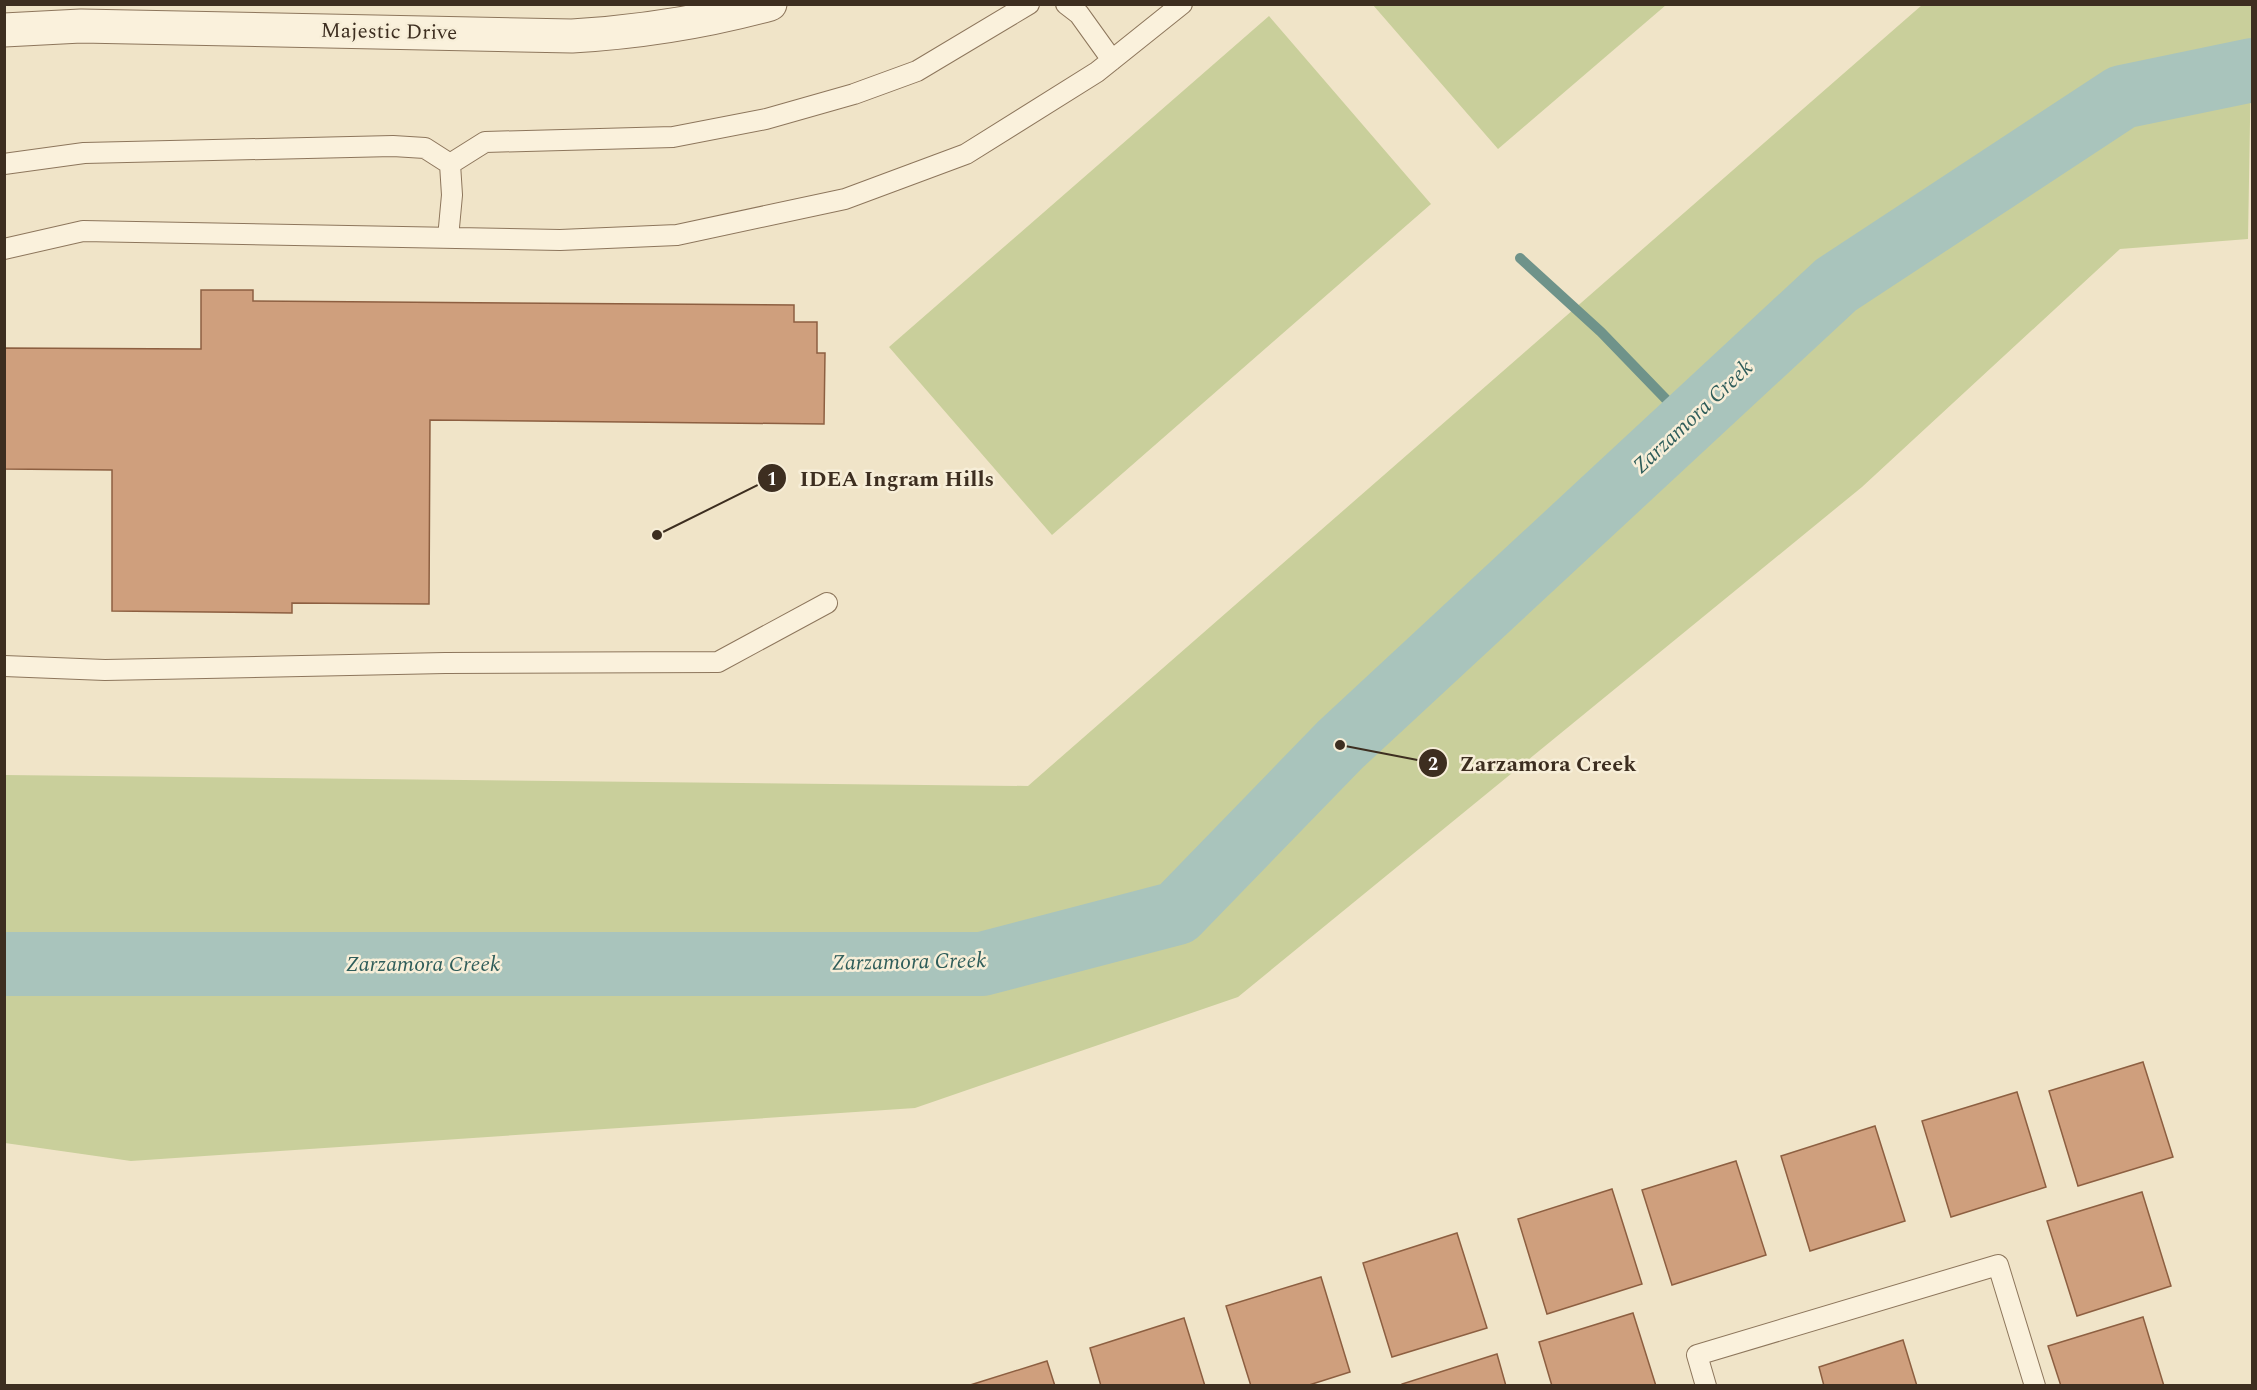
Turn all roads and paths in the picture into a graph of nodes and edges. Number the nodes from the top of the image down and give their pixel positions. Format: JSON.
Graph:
{"nodes":[{"id":1,"x":770,"y":4,"type":"edge"},
{"id":2,"x":1029,"y":4,"type":"edge"},
{"id":3,"x":1066,"y":4,"type":"edge"},
{"id":4,"x":1182,"y":4,"type":"edge"},
{"id":5,"x":4,"y":30,"type":"edge"},
{"id":6,"x":1112,"y":60,"type":"junction"},
{"id":7,"x":4,"y":164,"type":"edge"},
{"id":8,"x":450,"y":164,"type":"junction"},
{"id":9,"x":448,"y":238,"type":"junction"},
{"id":10,"x":4,"y":249,"type":"edge"},
{"id":11,"x":827,"y":603,"type":"dead end"},
{"id":12,"x":4,"y":666,"type":"edge"},
{"id":13,"x":1706,"y":1386,"type":"edge"},
{"id":14,"x":2035,"y":1386,"type":"edge"}],
"edges":[{"from":1,"to":5,"type":"street","name":"Majestic Drive"},
{"from":2,"to":8,"type":"lane"},
{"from":3,"to":6,"type":"lane"},
{"from":4,"to":6,"type":"lane"},
{"from":6,"to":9,"type":"lane"},
{"from":7,"to":8,"type":"lane"},
{"from":8,"to":9,"type":"lane"},
{"from":9,"to":10,"type":"lane"},
{"from":11,"to":12,"type":"lane"},
{"from":13,"to":14,"type":"lane"}]}
